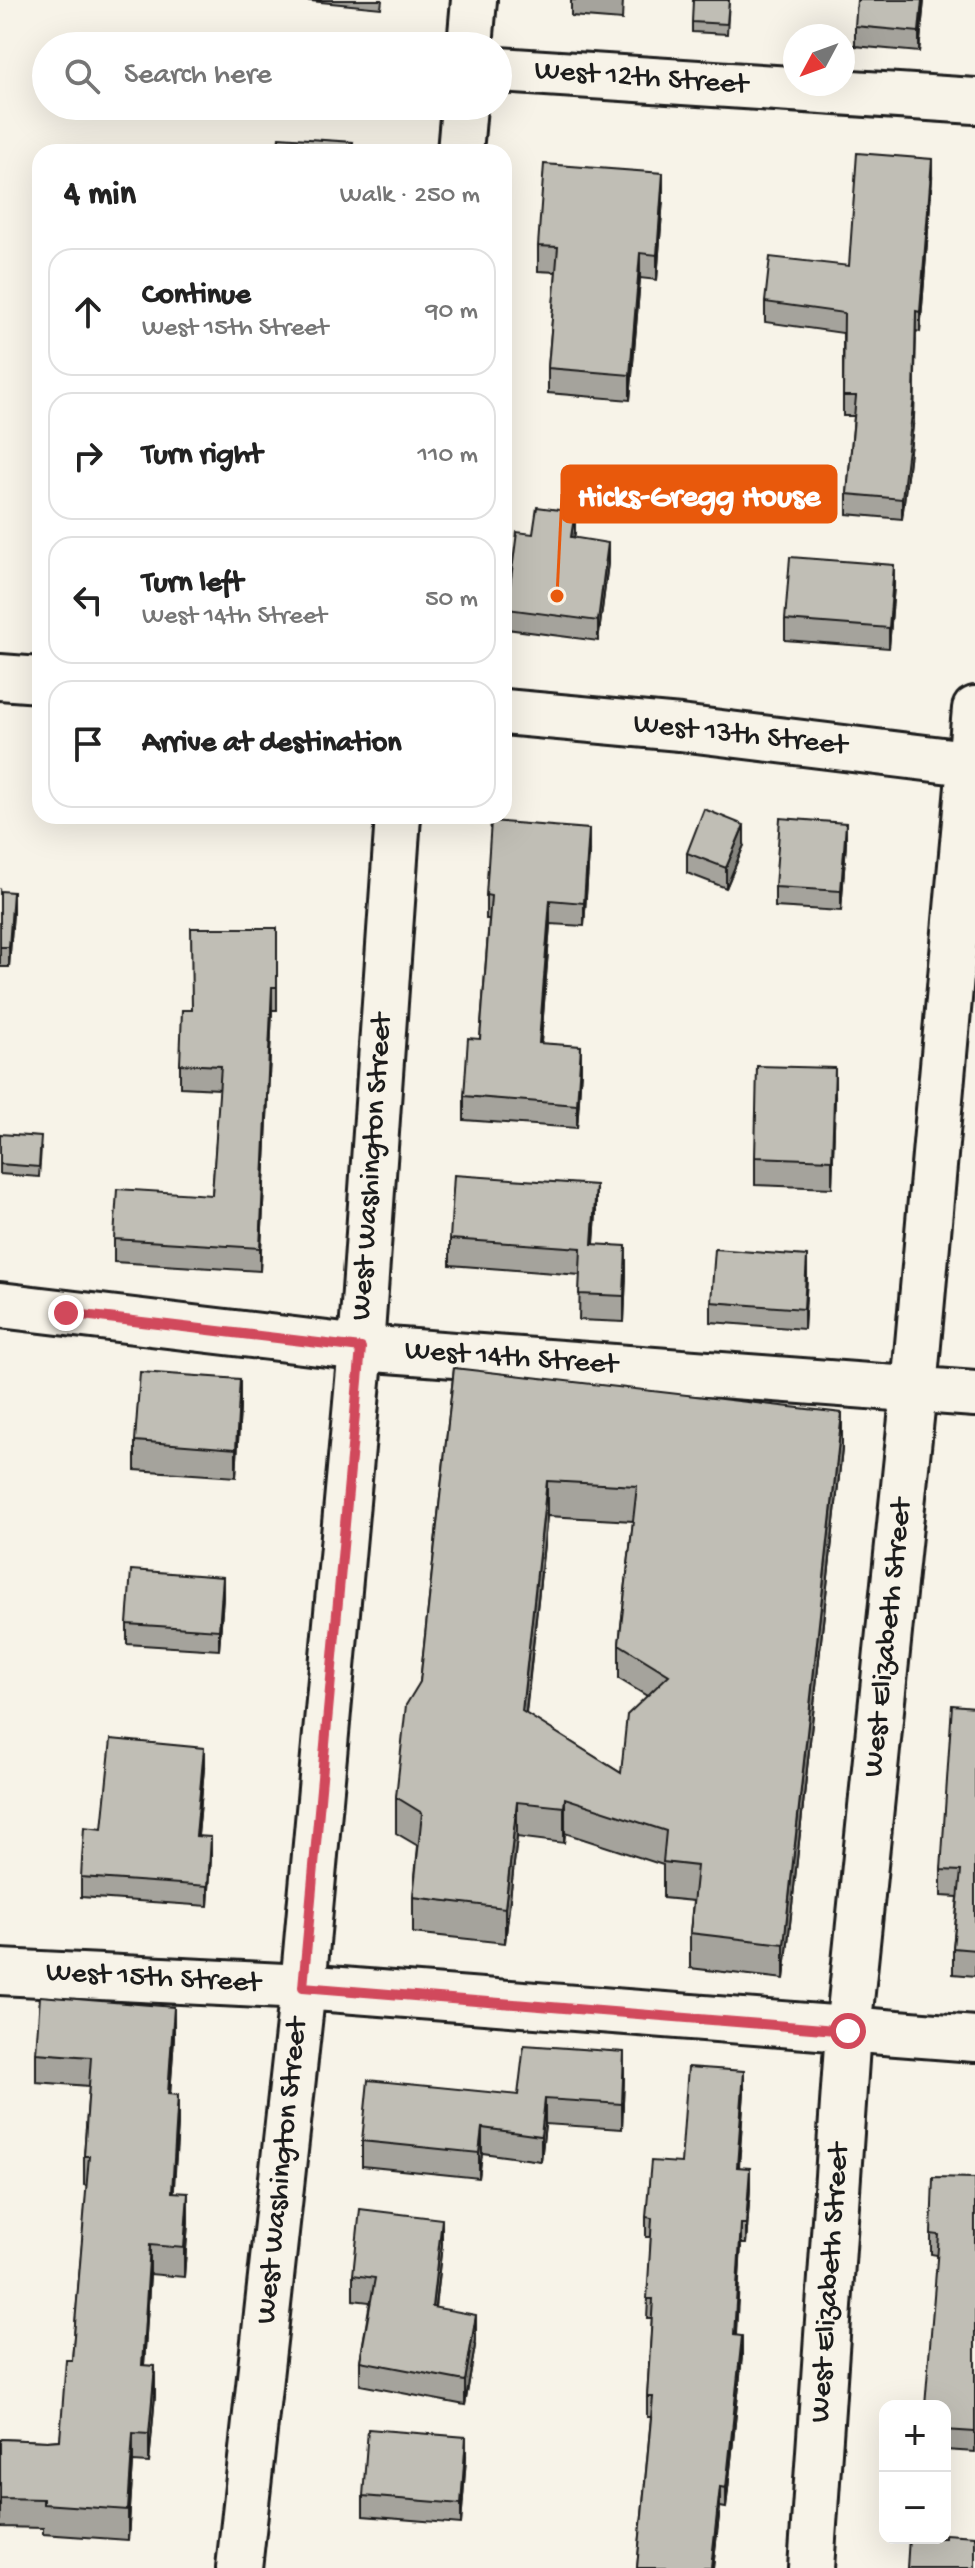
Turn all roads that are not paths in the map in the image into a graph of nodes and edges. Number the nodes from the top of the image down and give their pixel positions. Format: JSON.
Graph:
{"nodes":[{"id":1,"x":474,"y":0,"type":"edge"},
{"id":2,"x":471,"y":32,"type":"edge"},
{"id":3,"x":512,"y":71,"type":"edge"},
{"id":4,"x":975,"y":101,"type":"edge"},
{"id":5,"x":463,"y":120,"type":"edge"},
{"id":6,"x":461,"y":144,"type":"edge"},
{"id":7,"x":0,"y":677,"type":"edge"},
{"id":8,"x":32,"y":679,"type":"edge"},
{"id":9,"x":975,"y":709,"type":"edge"},
{"id":10,"x":512,"y":713,"type":"edge"},
{"id":11,"x":972,"y":763,"type":"edge"},
{"id":12,"x":397,"y":824,"type":"edge"},
{"id":13,"x":0,"y":1305,"type":"edge"},
{"id":14,"x":361,"y":1348,"type":"junction"},
{"id":15,"x":914,"y":1389,"type":"junction"},
{"id":16,"x":975,"y":1394,"type":"edge"},
{"id":17,"x":0,"y":1972,"type":"edge"},
{"id":18,"x":303,"y":1987,"type":"junction"},
{"id":19,"x":848,"y":2031,"type":"junction"},
{"id":20,"x":975,"y":2039,"type":"edge"},
{"id":21,"x":239,"y":2568,"type":"edge"},
{"id":22,"x":811,"y":2568,"type":"edge"}],
"edges":[{"from":1,"to":2,"type":"street"},
{"from":3,"to":4,"type":"street","name":"West 12th Street"},
{"from":5,"to":6,"type":"street"},
{"from":7,"to":8,"type":"street"},
{"from":9,"to":11,"type":"street","name":"West Elizabeth Street"},
{"from":10,"to":11,"type":"street","name":"West 13th Street"},
{"from":11,"to":15,"type":"street","name":"West Elizabeth Street"},
{"from":12,"to":14,"type":"street","name":"West Washington Street"},
{"from":13,"to":14,"type":"street","name":"West 14th Street"},
{"from":14,"to":15,"type":"street","name":"West 14th Street"},
{"from":14,"to":18,"type":"street","name":"West Washington Street"},
{"from":15,"to":16,"type":"street","name":"West 14th Street"},
{"from":15,"to":19,"type":"street","name":"West Elizabeth Street"},
{"from":17,"to":18,"type":"street","name":"West 15th Street"},
{"from":18,"to":19,"type":"street","name":"West 15th Street"},
{"from":18,"to":21,"type":"street","name":"West Washington Street"},
{"from":19,"to":20,"type":"street","name":"West 15th Street"},
{"from":19,"to":22,"type":"street","name":"West Elizabeth Street"}]}
